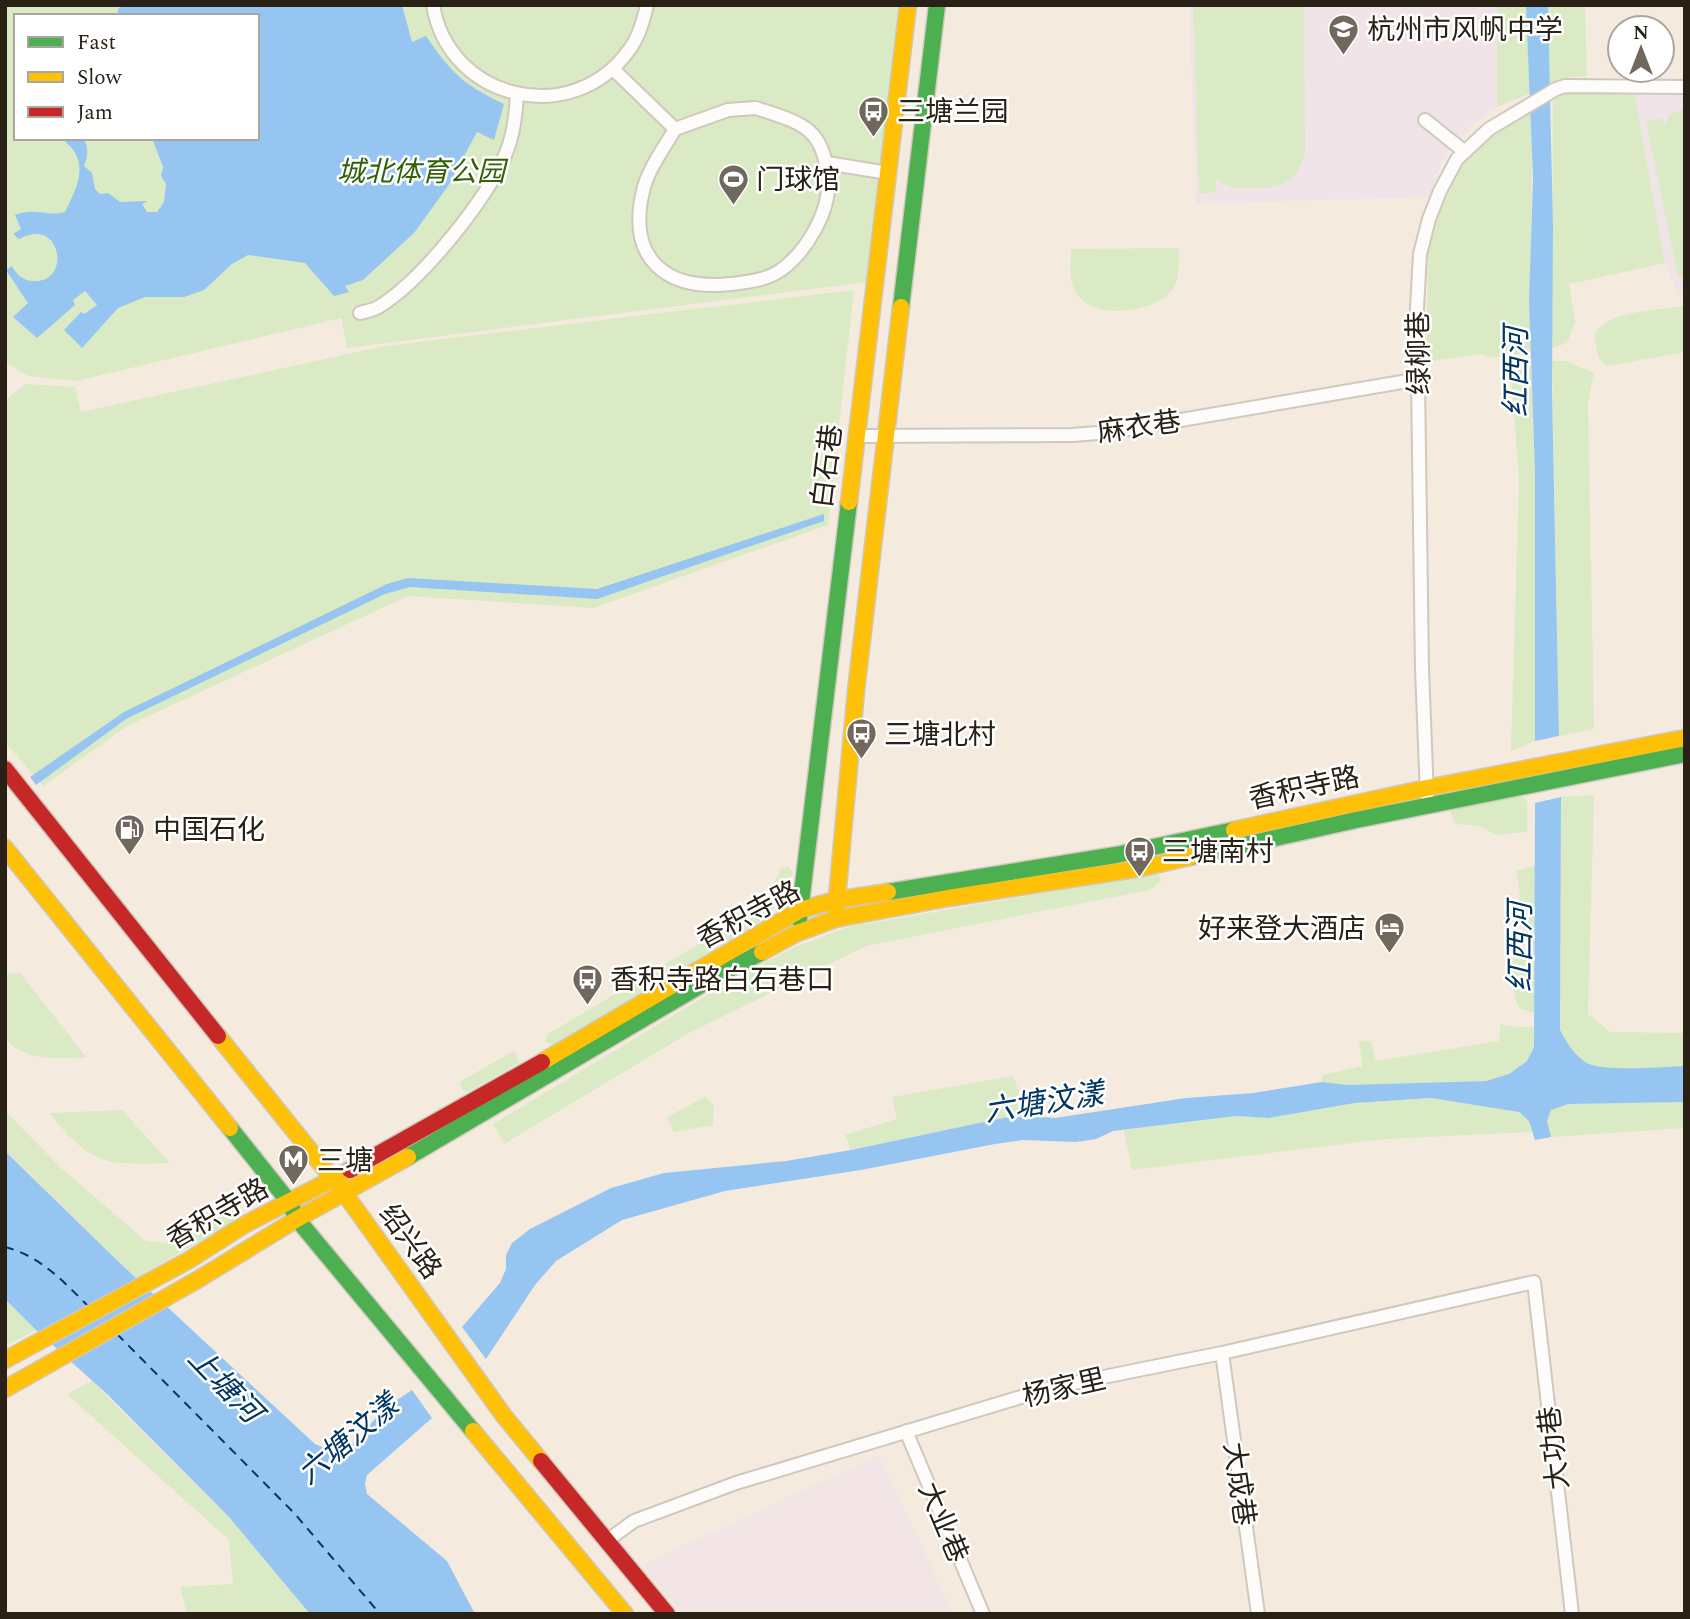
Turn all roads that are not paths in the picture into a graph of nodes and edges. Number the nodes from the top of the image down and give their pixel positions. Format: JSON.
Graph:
{"nodes":[{"id":1,"x":433,"y":5,"type":"edge"},
{"id":2,"x":647,"y":5,"type":"edge"},
{"id":3,"x":908,"y":5,"type":"edge"},
{"id":4,"x":937,"y":5,"type":"edge"},
{"id":5,"x":613,"y":69,"type":"junction"},
{"id":6,"x":1685,"y":87,"type":"edge"},
{"id":7,"x":517,"y":94,"type":"junction"},
{"id":8,"x":1425,"y":120,"type":"dead end"},
{"id":9,"x":675,"y":129,"type":"junction"},
{"id":10,"x":1465,"y":152,"type":"junction"},
{"id":11,"x":827,"y":163,"type":"junction"},
{"id":12,"x":888,"y":173,"type":"junction"},
{"id":13,"x":360,"y":313,"type":"dead end"},
{"id":14,"x":1419,"y":379,"type":"junction"},
{"id":15,"x":856,"y":436,"type":"junction"},
{"id":16,"x":886,"y":436,"type":"junction"},
{"id":17,"x":1685,"y":738,"type":"edge"},
{"id":18,"x":1685,"y":754,"type":"edge"},
{"id":19,"x":5,"y":769,"type":"edge"},
{"id":20,"x":1427,"y":788,"type":"junction"},
{"id":21,"x":1428,"y":806,"type":"junction"},
{"id":22,"x":5,"y":848,"type":"edge"},
{"id":23,"x":836,"y":900,"type":"junction"},
{"id":24,"x":800,"y":911,"type":"junction"},
{"id":25,"x":835,"y":919,"type":"junction"},
{"id":26,"x":797,"y":933,"type":"junction"},
{"id":27,"x":333,"y":1178,"type":"junction"},
{"id":28,"x":345,"y":1194,"type":"junction"},
{"id":29,"x":289,"y":1202,"type":"junction"},
{"id":30,"x":297,"y":1219,"type":"junction"},
{"id":31,"x":1534,"y":1282,"type":"joint"},
{"id":32,"x":1222,"y":1353,"type":"junction"},
{"id":33,"x":5,"y":1360,"type":"edge"},
{"id":34,"x":5,"y":1389,"type":"edge"},
{"id":35,"x":906,"y":1431,"type":"junction"},
{"id":36,"x":608,"y":1540,"type":"junction"},
{"id":37,"x":625,"y":1614,"type":"edge"},
{"id":38,"x":667,"y":1614,"type":"edge"},
{"id":39,"x":983,"y":1614,"type":"edge"},
{"id":40,"x":1258,"y":1614,"type":"edge"},
{"id":41,"x":1572,"y":1614,"type":"edge"}],
"edges":[{"from":1,"to":7,"type":"street"},
{"from":2,"to":5,"type":"street"},
{"from":3,"to":12,"type":"main road","name":"白石巷"},
{"from":4,"to":16,"type":"main road","name":"白石巷"},
{"from":5,"to":7,"type":"street"},
{"from":5,"to":9,"type":"street"},
{"from":6,"to":10,"type":"street","name":"绿柳巷"},
{"from":7,"to":13,"type":"street"},
{"from":8,"to":10,"type":"street"},
{"from":9,"to":11,"type":"street"},
{"from":9,"to":11,"type":"street"},
{"from":10,"to":14,"type":"street","name":"绿柳巷"},
{"from":11,"to":12,"type":"street"},
{"from":12,"to":15,"type":"main road","name":"白石巷"},
{"from":14,"to":16,"type":"street","name":"麻衣巷"},
{"from":14,"to":20,"type":"street","name":"绿柳巷"},
{"from":15,"to":16,"type":"street","name":"麻衣巷"},
{"from":15,"to":24,"type":"main road","name":"白石巷"},
{"from":16,"to":23,"type":"main road","name":"白石巷"},
{"from":17,"to":20,"type":"main road","name":"香积寺路"},
{"from":18,"to":21,"type":"main road","name":"香积寺路"},
{"from":19,"to":27,"type":"main road","name":"绍兴路"},
{"from":20,"to":21,"type":"street","name":"绿柳巷"},
{"from":20,"to":23,"type":"main road","name":"香积寺路"},
{"from":21,"to":25,"type":"main road","name":"香积寺路"},
{"from":22,"to":29,"type":"main road"},
{"from":23,"to":24,"type":"main road","name":"香积寺路"},
{"from":23,"to":25,"type":"main road","name":"白石巷"},
{"from":24,"to":26,"type":"main road","name":"白石巷"},
{"from":24,"to":27,"type":"main road","name":"香积寺路"},
{"from":25,"to":26,"type":"main road","name":"香积寺路"},
{"from":26,"to":28,"type":"main road","name":"香积寺路"},
{"from":27,"to":28,"type":"main road","name":"绍兴路"},
{"from":27,"to":29,"type":"main road","name":"香积寺路"},
{"from":28,"to":30,"type":"main road","name":"香积寺路"},
{"from":28,"to":36,"type":"main road","name":"绍兴路"},
{"from":29,"to":30,"type":"main road"},
{"from":29,"to":33,"type":"main road","name":"香积寺路"},
{"from":30,"to":34,"type":"main road","name":"香积寺路"},
{"from":30,"to":37,"type":"main road"},
{"from":31,"to":32,"type":"street","name":"杨家里"},
{"from":31,"to":41,"type":"street","name":"大功巷"},
{"from":32,"to":35,"type":"street","name":"杨家里"},
{"from":32,"to":40,"type":"street","name":"大成巷"},
{"from":35,"to":36,"type":"street","name":"杨家里"},
{"from":35,"to":39,"type":"street","name":"大业巷"},
{"from":36,"to":38,"type":"main road","name":"绍兴路"}]}
